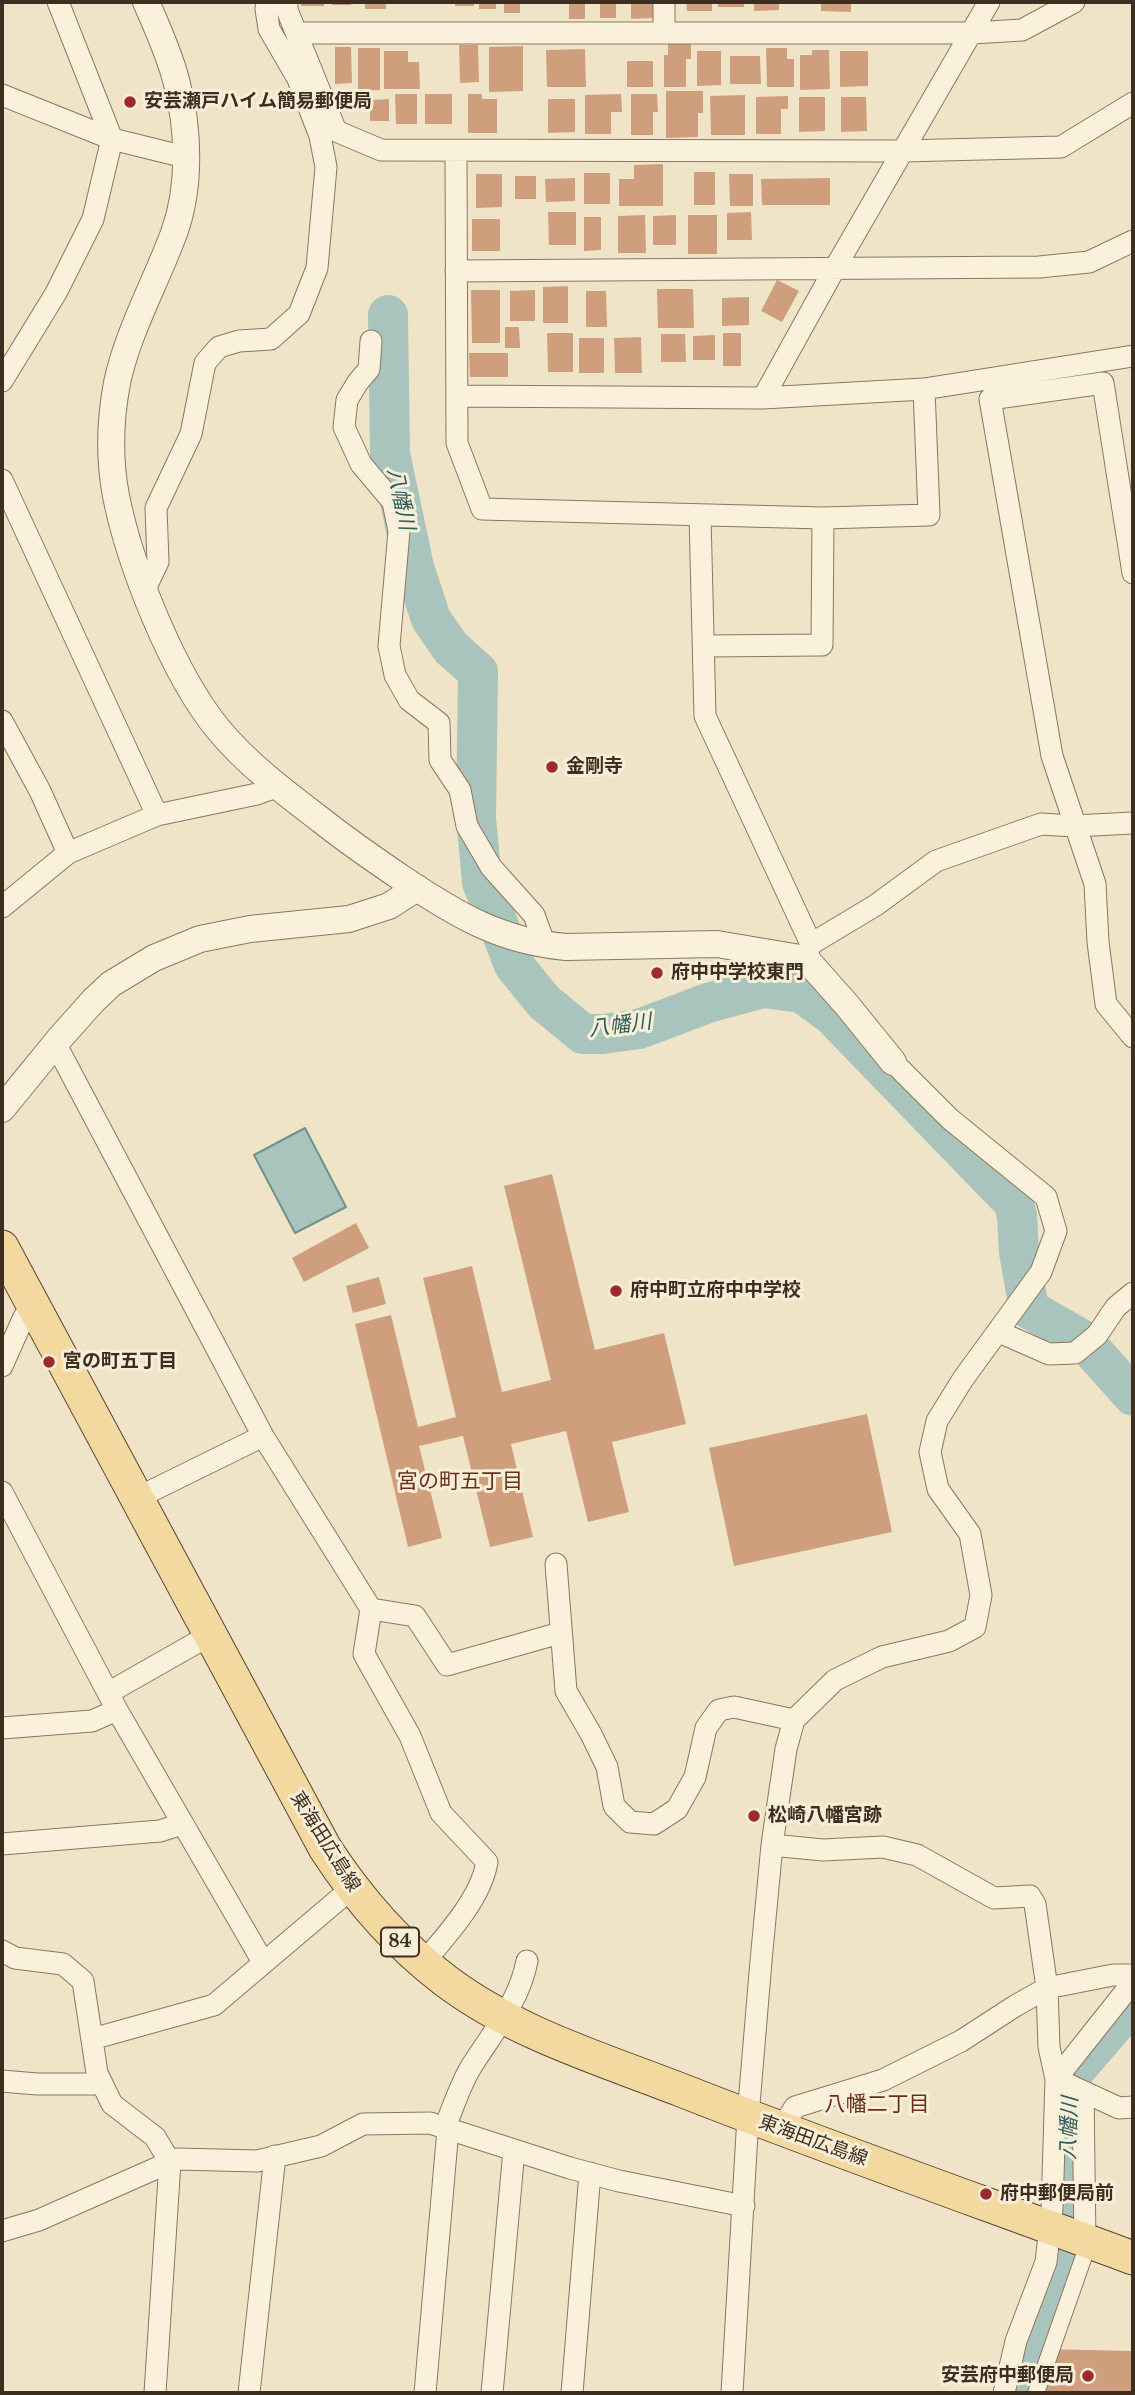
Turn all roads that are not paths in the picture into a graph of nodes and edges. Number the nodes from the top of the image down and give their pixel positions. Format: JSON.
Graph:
{"nodes":[{"id":1,"x":58,"y":2,"type":"edge"},
{"id":2,"x":146,"y":2,"type":"edge"},
{"id":3,"x":267,"y":2,"type":"edge"},
{"id":4,"x":287,"y":2,"type":"edge"},
{"id":5,"x":664,"y":2,"type":"edge"},
{"id":6,"x":989,"y":2,"type":"edge"},
{"id":7,"x":1074,"y":2,"type":"edge"},
{"id":8,"x":298,"y":33,"type":"junction"},
{"id":9,"x":664,"y":33,"type":"junction"},
{"id":10,"x":972,"y":33,"type":"junction"},
{"id":11,"x":2,"y":96,"type":"edge"},
{"id":12,"x":1133,"y":103,"type":"edge"},
{"id":13,"x":112,"y":139,"type":"junction"},
{"id":14,"x":903,"y":151,"type":"junction"},
{"id":15,"x":456,"y":152,"type":"junction"},
{"id":16,"x":185,"y":157,"type":"junction"},
{"id":17,"x":1133,"y":241,"type":"edge"},
{"id":18,"x":835,"y":268,"type":"junction"},
{"id":19,"x":456,"y":271,"type":"junction"},
{"id":20,"x":371,"y":341,"type":"dead end"},
{"id":21,"x":1133,"y":356,"type":"edge"},
{"id":22,"x":2,"y":381,"type":"edge"},
{"id":23,"x":924,"y":388,"type":"junction"},
{"id":24,"x":458,"y":396,"type":"junction"},
{"id":25,"x":763,"y":398,"type":"junction"},
{"id":26,"x":2,"y":480,"type":"edge"},
{"id":27,"x":701,"y":516,"type":"junction"},
{"id":28,"x":824,"y":518,"type":"junction"},
{"id":29,"x":1133,"y":573,"type":"edge"},
{"id":30,"x":145,"y":589,"type":"junction"},
{"id":31,"x":704,"y":646,"type":"junction"},
{"id":32,"x":2,"y":721,"type":"edge"},
{"id":33,"x":276,"y":787,"type":"junction"},
{"id":34,"x":157,"y":815,"type":"junction"},
{"id":35,"x":1133,"y":823,"type":"edge"},
{"id":36,"x":1074,"y":826,"type":"junction"},
{"id":37,"x":68,"y":853,"type":"junction"},
{"id":38,"x":417,"y":888,"type":"junction"},
{"id":39,"x":2,"y":907,"type":"edge"},
{"id":40,"x":545,"y":945,"type":"junction"},
{"id":41,"x":808,"y":951,"type":"junction"},
{"id":42,"x":1133,"y":1037,"type":"edge"},
{"id":43,"x":55,"y":1043,"type":"junction"},
{"id":44,"x":893,"y":1062,"type":"joint"},
{"id":45,"x":2,"y":1109,"type":"edge"},
{"id":46,"x":2,"y":1247,"type":"edge"},
{"id":47,"x":1133,"y":1293,"type":"edge"},
{"id":48,"x":32,"y":1305,"type":"junction"},
{"id":49,"x":999,"y":1332,"type":"junction"},
{"id":50,"x":2,"y":1366,"type":"edge"},
{"id":51,"x":263,"y":1436,"type":"junction"},
{"id":52,"x":2,"y":1492,"type":"edge"},
{"id":53,"x":137,"y":1498,"type":"junction"},
{"id":54,"x":556,"y":1564,"type":"dead end"},
{"id":55,"x":371,"y":1609,"type":"junction"},
{"id":56,"x":560,"y":1633,"type":"junction"},
{"id":57,"x":210,"y":1635,"type":"junction"},
{"id":58,"x":112,"y":1701,"type":"junction"},
{"id":59,"x":794,"y":1720,"type":"junction"},
{"id":60,"x":2,"y":1728,"type":"edge"},
{"id":61,"x":183,"y":1824,"type":"junction"},
{"id":62,"x":2,"y":1844,"type":"edge"},
{"id":63,"x":772,"y":1845,"type":"junction"},
{"id":64,"x":352,"y":1888,"type":"junction"},
{"id":65,"x":2,"y":1951,"type":"edge"},
{"id":66,"x":527,"y":1961,"type":"dead end"},
{"id":67,"x":263,"y":1962,"type":"junction"},
{"id":68,"x":423,"y":1963,"type":"junction"},
{"id":69,"x":1133,"y":1975,"type":"edge"},
{"id":70,"x":1133,"y":1982,"type":"edge"},
{"id":71,"x":1047,"y":1989,"type":"junction"},
{"id":72,"x":505,"y":2018,"type":"junction"},
{"id":73,"x":92,"y":2039,"type":"junction"},
{"id":74,"x":1056,"y":2079,"type":"junction"},
{"id":75,"x":2,"y":2081,"type":"edge"},
{"id":76,"x":102,"y":2084,"type":"junction"},
{"id":77,"x":1083,"y":2092,"type":"junction"},
{"id":78,"x":1133,"y":2107,"type":"edge"},
{"id":79,"x":748,"y":2116,"type":"junction"},
{"id":80,"x":446,"y":2128,"type":"junction"},
{"id":81,"x":781,"y":2129,"type":"junction"},
{"id":82,"x":514,"y":2150,"type":"junction"},
{"id":83,"x":275,"y":2157,"type":"junction"},
{"id":84,"x":170,"y":2162,"type":"junction"},
{"id":85,"x":590,"y":2173,"type":"junction"},
{"id":86,"x":744,"y":2206,"type":"junction"},
{"id":87,"x":1051,"y":2228,"type":"junction"},
{"id":88,"x":2,"y":2231,"type":"edge"},
{"id":89,"x":1085,"y":2241,"type":"junction"},
{"id":90,"x":1133,"y":2259,"type":"edge"},
{"id":91,"x":155,"y":2393,"type":"edge"},
{"id":92,"x":249,"y":2393,"type":"edge"},
{"id":93,"x":425,"y":2393,"type":"edge"},
{"id":94,"x":492,"y":2393,"type":"edge"},
{"id":95,"x":572,"y":2393,"type":"edge"},
{"id":96,"x":732,"y":2393,"type":"edge"},
{"id":97,"x":1004,"y":2393,"type":"edge"},
{"id":98,"x":1036,"y":2393,"type":"edge"}],
"edges":[{"from":1,"to":13,"type":"street"},
{"from":2,"to":16,"type":"street"},
{"from":3,"to":30,"type":"street"},
{"from":4,"to":8,"type":"street"},
{"from":5,"to":9,"type":"street"},
{"from":6,"to":10,"type":"street"},
{"from":7,"to":10,"type":"street"},
{"from":8,"to":9,"type":"street"},
{"from":8,"to":15,"type":"street"},
{"from":9,"to":10,"type":"street"},
{"from":10,"to":14,"type":"street"},
{"from":11,"to":13,"type":"street"},
{"from":12,"to":14,"type":"street"},
{"from":13,"to":16,"type":"street"},
{"from":13,"to":22,"type":"street"},
{"from":14,"to":15,"type":"street"},
{"from":14,"to":18,"type":"street"},
{"from":15,"to":19,"type":"street"},
{"from":16,"to":30,"type":"street"},
{"from":17,"to":18,"type":"street"},
{"from":18,"to":19,"type":"street"},
{"from":18,"to":25,"type":"street"},
{"from":19,"to":24,"type":"street"},
{"from":20,"to":40,"type":"street"},
{"from":21,"to":23,"type":"street"},
{"from":23,"to":25,"type":"street"},
{"from":23,"to":28,"type":"street"},
{"from":24,"to":25,"type":"street"},
{"from":24,"to":27,"type":"street"},
{"from":26,"to":34,"type":"street"},
{"from":27,"to":28,"type":"street"},
{"from":27,"to":31,"type":"street"},
{"from":28,"to":31,"type":"street"},
{"from":29,"to":36,"type":"street"},
{"from":30,"to":33,"type":"street"},
{"from":31,"to":41,"type":"street"},
{"from":32,"to":37,"type":"street"},
{"from":33,"to":34,"type":"street"},
{"from":33,"to":38,"type":"street"},
{"from":34,"to":37,"type":"street"},
{"from":35,"to":36,"type":"street"},
{"from":36,"to":41,"type":"street"},
{"from":36,"to":42,"type":"street"},
{"from":37,"to":39,"type":"street"},
{"from":38,"to":40,"type":"street"},
{"from":38,"to":43,"type":"street"},
{"from":40,"to":41,"type":"street"},
{"from":41,"to":44,"type":"street"},
{"from":43,"to":45,"type":"street"},
{"from":43,"to":51,"type":"street"},
{"from":44,"to":49,"type":"street"},
{"from":46,"to":48,"type":"main road","name":"東海田広島線","number":"84"},
{"from":47,"to":49,"type":"street"},
{"from":48,"to":50,"type":"street"},
{"from":48,"to":53,"type":"main road","name":"東海田広島線","number":"84"},
{"from":49,"to":59,"type":"street"},
{"from":51,"to":53,"type":"street"},
{"from":51,"to":55,"type":"street"},
{"from":52,"to":58,"type":"street"},
{"from":53,"to":57,"type":"main road","name":"東海田広島線","number":"84"},
{"from":54,"to":56,"type":"street"},
{"from":55,"to":56,"type":"street"},
{"from":55,"to":68,"type":"street"},
{"from":56,"to":59,"type":"street"},
{"from":57,"to":58,"type":"street"},
{"from":57,"to":64,"type":"main road","name":"東海田広島線","number":"84"},
{"from":58,"to":60,"type":"street"},
{"from":58,"to":61,"type":"street"},
{"from":59,"to":63,"type":"street"},
{"from":61,"to":62,"type":"street"},
{"from":61,"to":67,"type":"street"},
{"from":63,"to":71,"type":"street"},
{"from":63,"to":79,"type":"street"},
{"from":64,"to":67,"type":"street"},
{"from":64,"to":68,"type":"main road","name":"東海田広島線","number":"84"},
{"from":65,"to":73,"type":"street"},
{"from":66,"to":72,"type":"street"},
{"from":67,"to":73,"type":"street"},
{"from":68,"to":72,"type":"main road","name":"東海田広島線","number":"84"},
{"from":69,"to":71,"type":"street"},
{"from":70,"to":74,"type":"street"},
{"from":71,"to":74,"type":"street"},
{"from":71,"to":81,"type":"street"},
{"from":72,"to":79,"type":"main road","name":"東海田広島線","number":"84"},
{"from":72,"to":80,"type":"street"},
{"from":73,"to":76,"type":"street"},
{"from":74,"to":77,"type":"street"},
{"from":74,"to":87,"type":"street"},
{"from":75,"to":76,"type":"street"},
{"from":76,"to":84,"type":"street"},
{"from":77,"to":78,"type":"street"},
{"from":77,"to":89,"type":"street"},
{"from":79,"to":81,"type":"main road","name":"東海田広島線","number":"84"},
{"from":79,"to":86,"type":"street"},
{"from":80,"to":82,"type":"street"},
{"from":80,"to":83,"type":"street"},
{"from":80,"to":93,"type":"street"},
{"from":81,"to":87,"type":"main road","name":"東海田広島線","number":"84"},
{"from":82,"to":85,"type":"street"},
{"from":82,"to":94,"type":"street"},
{"from":83,"to":84,"type":"street"},
{"from":83,"to":92,"type":"street"},
{"from":84,"to":88,"type":"street"},
{"from":84,"to":91,"type":"street"},
{"from":85,"to":86,"type":"street"},
{"from":85,"to":95,"type":"street"},
{"from":86,"to":96,"type":"street"},
{"from":87,"to":89,"type":"main road","name":"東海田広島線","number":"84"},
{"from":87,"to":97,"type":"street"},
{"from":89,"to":90,"type":"main road","name":"東海田広島線","number":"84"},
{"from":89,"to":98,"type":"street"}]}
